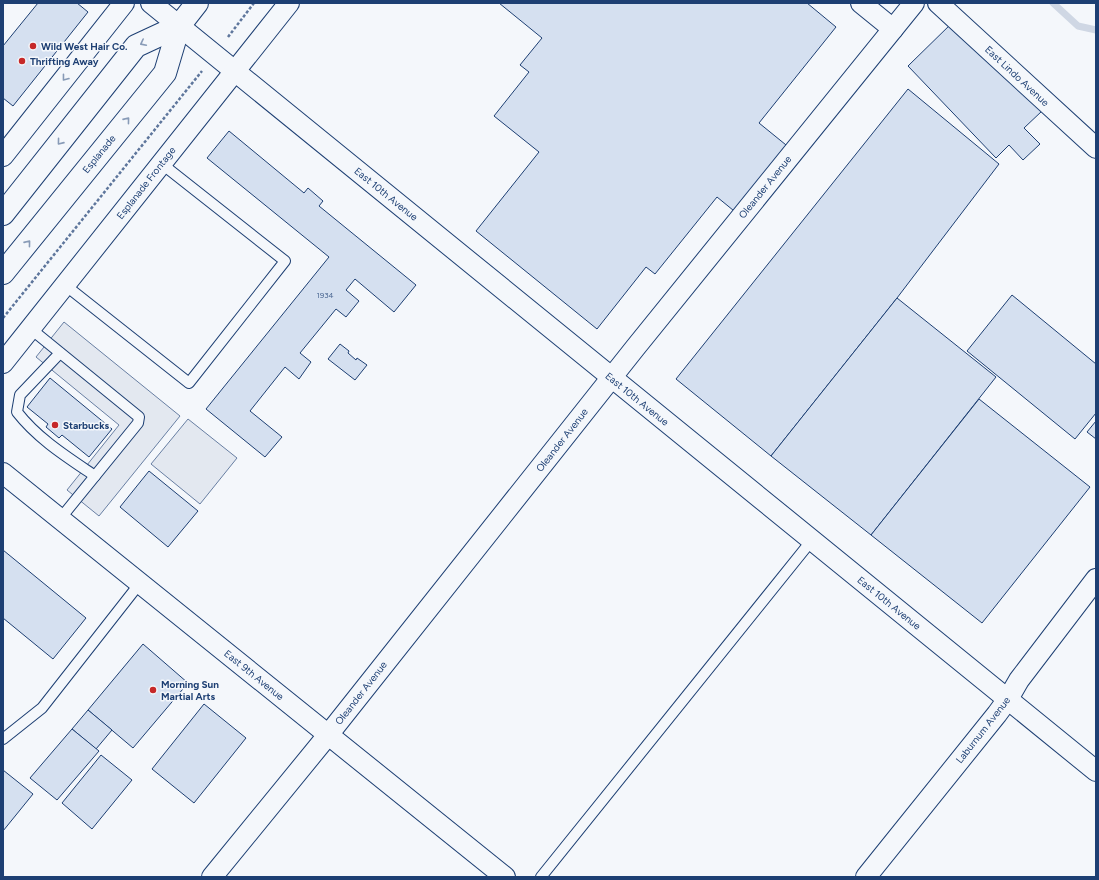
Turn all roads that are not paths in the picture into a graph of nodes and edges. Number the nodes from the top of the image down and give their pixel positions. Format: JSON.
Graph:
{"nodes":[{"id":1,"x":124,"y":3,"type":"edge"},
{"id":2,"x":151,"y":3,"type":"edge"},
{"id":3,"x":197,"y":3,"type":"edge"},
{"id":4,"x":289,"y":3,"type":"edge"},
{"id":5,"x":860,"y":3,"type":"edge"},
{"id":6,"x":914,"y":3,"type":"edge"},
{"id":7,"x":938,"y":3,"type":"edge"},
{"id":8,"x":179,"y":26,"type":"junction"},
{"id":9,"x":893,"y":29,"type":"junction"},
{"id":10,"x":234,"y":72,"type":"junction"},
{"id":11,"x":6,"y":147,"type":"edge"},
{"id":12,"x":1096,"y":148,"type":"edge"},
{"id":13,"x":162,"y":164,"type":"junction"},
{"id":14,"x":3,"y":214,"type":"edge"},
{"id":15,"x":3,"y":273,"type":"edge"},
{"id":16,"x":65,"y":285,"type":"junction"},
{"id":17,"x":30,"y":329,"type":"junction"},
{"id":18,"x":60,"y":353,"type":"junction"},
{"id":19,"x":3,"y":363,"type":"edge"},
{"id":20,"x":612,"y":378,"type":"junction"},
{"id":21,"x":3,"y":473,"type":"edge"},
{"id":22,"x":95,"y":476,"type":"junction"},
{"id":23,"x":60,"y":519,"type":"junction"},
{"id":24,"x":812,"y":540,"type":"junction"},
{"id":25,"x":1096,"y":579,"type":"edge"},
{"id":26,"x":140,"y":584,"type":"junction"},
{"id":27,"x":1008,"y":699,"type":"junction"},
{"id":28,"x":328,"y":734,"type":"junction"},
{"id":29,"x":3,"y":739,"type":"edge"},
{"id":30,"x":1096,"y":771,"type":"edge"},
{"id":31,"x":212,"y":877,"type":"edge"},
{"id":32,"x":505,"y":877,"type":"edge"},
{"id":33,"x":541,"y":877,"type":"edge"},
{"id":34,"x":866,"y":877,"type":"edge"}],
"edges":[{"from":1,"to":11,"type":"street","one_way":true},
{"from":2,"to":8,"type":"street","name":"East 10th Avenue"},
{"from":3,"to":8,"type":"main road","name":"Esplanade"},
{"from":4,"to":10,"type":"street","name":"Esplanade Frontage"},
{"from":5,"to":9,"type":"street"},
{"from":6,"to":9,"type":"street","name":"Oleander Avenue"},
{"from":7,"to":12,"type":"street","name":"East Lindo Avenue"},
{"from":8,"to":10,"type":"street","name":"East 10th Avenue"},
{"from":8,"to":14,"type":"main road","name":"Esplanade","one_way":true},
{"from":15,"to":8,"type":"main road","name":"Esplanade","one_way":true},
{"from":9,"to":20,"type":"street","name":"Oleander Avenue"},
{"from":10,"to":13,"type":"street","name":"Esplanade Frontage"},
{"from":10,"to":20,"type":"street","name":"East 10th Avenue"},
{"from":13,"to":16,"type":"street","name":"Esplanade Frontage"},
{"from":13,"to":16,"type":"lane"},
{"from":16,"to":17,"type":"street","name":"Esplanade Frontage"},
{"from":17,"to":18,"type":"lane"},
{"from":17,"to":19,"type":"street","name":"Esplanade Frontage"},
{"from":18,"to":22,"type":"lane"},
{"from":18,"to":22,"type":"lane"},
{"from":20,"to":24,"type":"street","name":"East 10th Avenue"},
{"from":20,"to":28,"type":"street","name":"Oleander Avenue"},
{"from":21,"to":23,"type":"street","name":"East 9th Avenue"},
{"from":22,"to":23,"type":"lane"},
{"from":23,"to":26,"type":"street","name":"East 9th Avenue"},
{"from":24,"to":27,"type":"street","name":"East 10th Avenue"},
{"from":24,"to":33,"type":"lane"},
{"from":25,"to":27,"type":"street","name":"Laburnum Avenue"},
{"from":26,"to":28,"type":"street","name":"East 9th Avenue"},
{"from":26,"to":29,"type":"lane"},
{"from":27,"to":30,"type":"street","name":"East 10th Avenue"},
{"from":27,"to":34,"type":"street","name":"Laburnum Avenue"},
{"from":28,"to":31,"type":"street","name":"Oleander Avenue"},
{"from":28,"to":32,"type":"street","name":"East 9th Avenue"}]}
